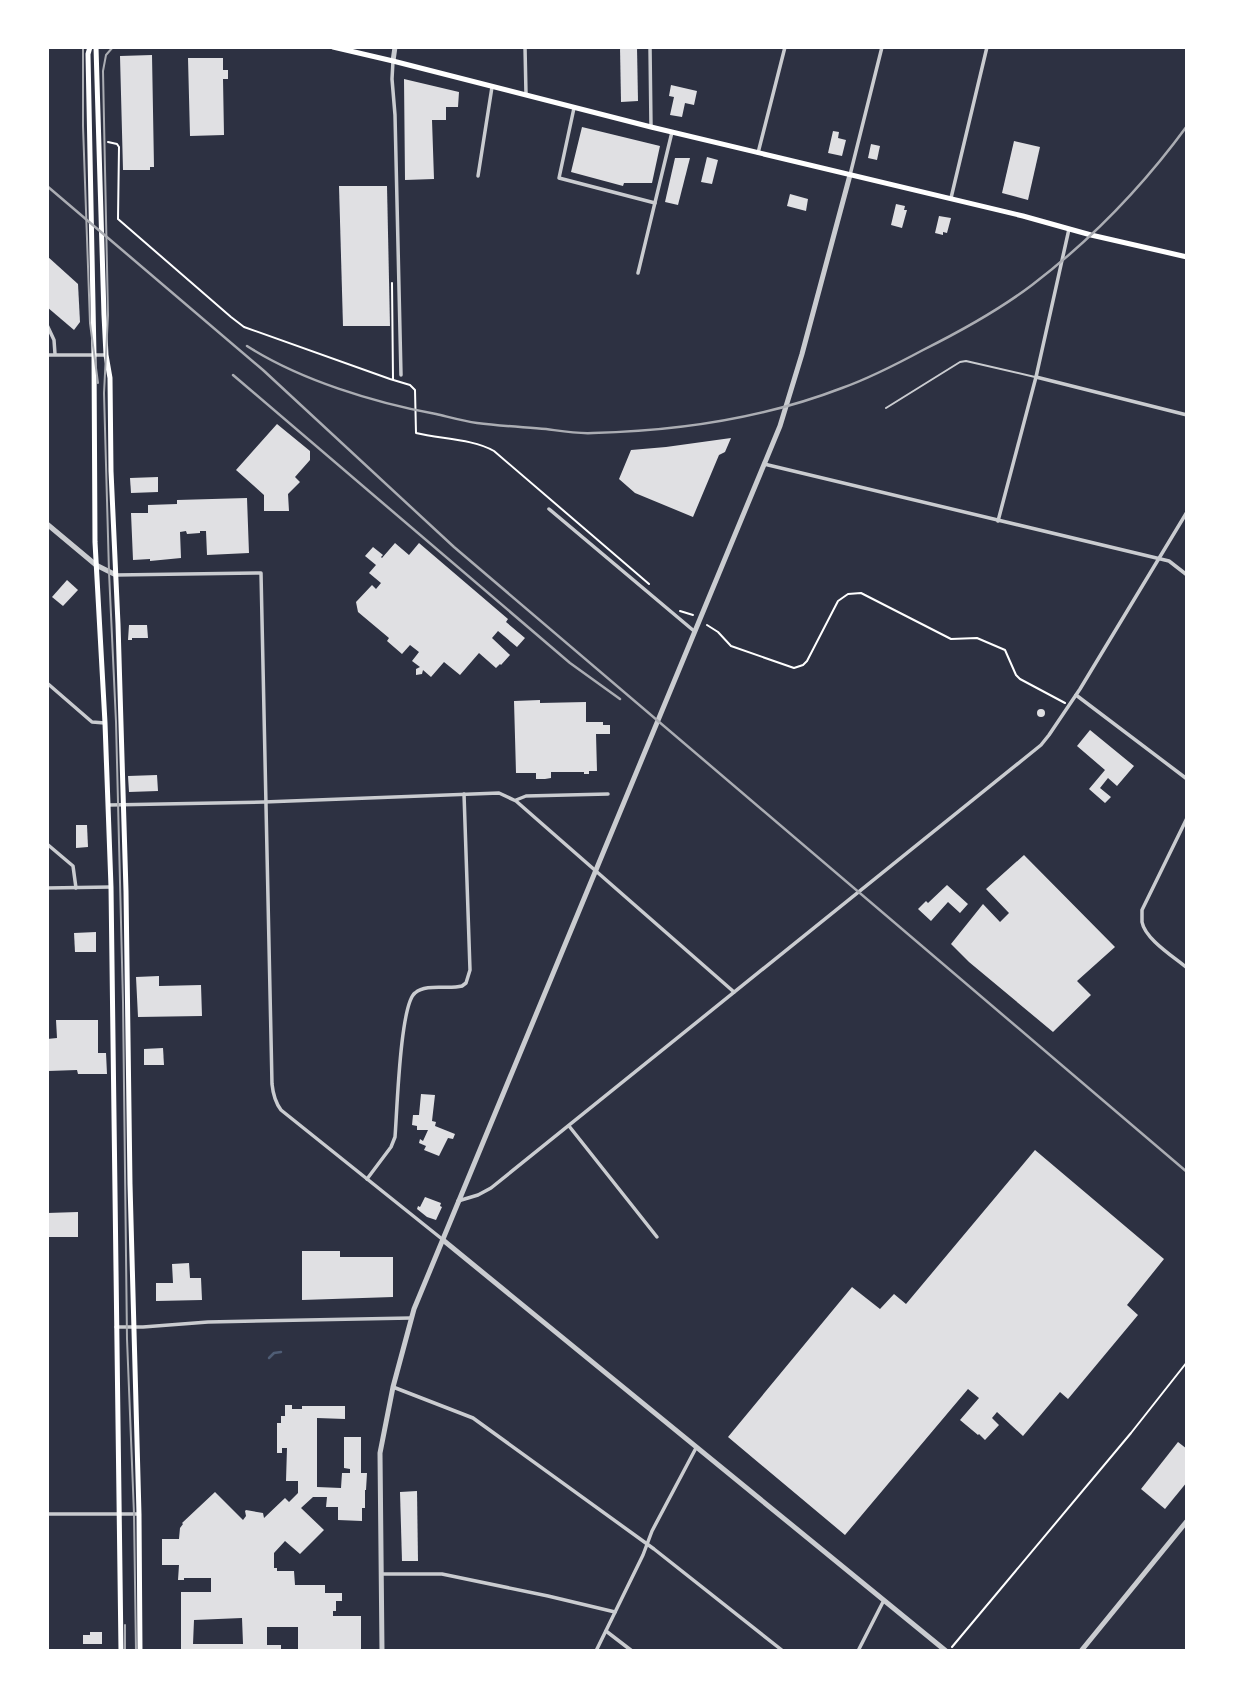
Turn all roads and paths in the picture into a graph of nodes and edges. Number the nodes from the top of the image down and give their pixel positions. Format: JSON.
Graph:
{"nodes":[{"id":1,"x":90,"y":47,"type":"edge"},
{"id":2,"x":96,"y":47,"type":"edge"},
{"id":3,"x":332,"y":47,"type":"edge"},
{"id":4,"x":394,"y":47,"type":"edge"},
{"id":5,"x":525,"y":47,"type":"edge"},
{"id":6,"x":650,"y":47,"type":"edge"},
{"id":7,"x":785,"y":47,"type":"edge"},
{"id":8,"x":882,"y":47,"type":"edge"},
{"id":9,"x":987,"y":47,"type":"edge"},
{"id":10,"x":393,"y":61,"type":"junction"},
{"id":11,"x":492,"y":87,"type":"junction"},
{"id":12,"x":526,"y":96,"type":"junction"},
{"id":13,"x":574,"y":107,"type":"junction"},
{"id":14,"x":651,"y":127,"type":"junction"},
{"id":15,"x":672,"y":132,"type":"junction"},
{"id":16,"x":108,"y":142,"type":"dead end"},
{"id":17,"x":758,"y":153,"type":"junction"},
{"id":18,"x":850,"y":175,"type":"junction"},
{"id":19,"x":478,"y":176,"type":"dead end"},
{"id":20,"x":951,"y":198,"type":"junction"},
{"id":21,"x":655,"y":204,"type":"junction"},
{"id":22,"x":1069,"y":229,"type":"junction"},
{"id":23,"x":1187,"y":257,"type":"edge"},
{"id":24,"x":638,"y":273,"type":"dead end"},
{"id":25,"x":47,"y":325,"type":"edge"},
{"id":26,"x":55,"y":354,"type":"junction"},
{"id":27,"x":47,"y":355,"type":"edge"},
{"id":28,"x":94,"y":355,"type":"junction"},
{"id":29,"x":106,"y":355,"type":"junction"},
{"id":30,"x":401,"y":375,"type":"dead end"},
{"id":31,"x":1036,"y":377,"type":"junction"},
{"id":32,"x":886,"y":408,"type":"dead end"},
{"id":33,"x":1187,"y":415,"type":"edge"},
{"id":34,"x":765,"y":464,"type":"junction"},
{"id":35,"x":550,"y":509,"type":"dead end"},
{"id":36,"x":1187,"y":512,"type":"edge"},
{"id":37,"x":999,"y":520,"type":"junction"},
{"id":38,"x":47,"y":524,"type":"edge"},
{"id":39,"x":1159,"y":558,"type":"junction"},
{"id":40,"x":96,"y":565,"type":"junction"},
{"id":41,"x":116,"y":575,"type":"junction"},
{"id":42,"x":1187,"y":575,"type":"edge"},
{"id":43,"x":651,"y":586,"type":"dead end"},
{"id":44,"x":680,"y":611,"type":"dead end"},
{"id":45,"x":692,"y":615,"type":"dead end"},
{"id":46,"x":707,"y":625,"type":"dead end"},
{"id":47,"x":694,"y":631,"type":"junction"},
{"id":48,"x":47,"y":683,"type":"edge"},
{"id":49,"x":1076,"y":695,"type":"junction"},
{"id":50,"x":1064,"y":702,"type":"dead end"},
{"id":51,"x":105,"y":723,"type":"junction"},
{"id":52,"x":1187,"y":779,"type":"edge"},
{"id":53,"x":464,"y":794,"type":"junction"},
{"id":54,"x":608,"y":794,"type":"dead end"},
{"id":55,"x":516,"y":801,"type":"junction"},
{"id":56,"x":264,"y":802,"type":"junction"},
{"id":57,"x":109,"y":805,"type":"junction"},
{"id":58,"x":123,"y":805,"type":"junction"},
{"id":59,"x":1187,"y":818,"type":"edge"},
{"id":60,"x":47,"y":844,"type":"edge"},
{"id":61,"x":596,"y":872,"type":"junction"},
{"id":62,"x":111,"y":887,"type":"junction"},
{"id":63,"x":47,"y":888,"type":"edge"},
{"id":64,"x":76,"y":888,"type":"junction"},
{"id":65,"x":1187,"y":968,"type":"edge"},
{"id":66,"x":734,"y":992,"type":"junction"},
{"id":67,"x":569,"y":1126,"type":"junction"},
{"id":68,"x":367,"y":1179,"type":"junction"},
{"id":69,"x":458,"y":1201,"type":"junction"},
{"id":70,"x":657,"y":1237,"type":"dead end"},
{"id":71,"x":443,"y":1240,"type":"junction"},
{"id":72,"x":411,"y":1318,"type":"junction"},
{"id":73,"x":134,"y":1326,"type":"junction"},
{"id":74,"x":116,"y":1327,"type":"junction"},
{"id":75,"x":1187,"y":1363,"type":"edge"},
{"id":76,"x":393,"y":1387,"type":"junction"},
{"id":77,"x":696,"y":1448,"type":"junction"},
{"id":78,"x":118,"y":1513,"type":"junction"},
{"id":79,"x":47,"y":1514,"type":"edge"},
{"id":80,"x":139,"y":1514,"type":"junction"},
{"id":81,"x":1187,"y":1521,"type":"edge"},
{"id":82,"x":647,"y":1544,"type":"junction"},
{"id":83,"x":381,"y":1574,"type":"junction"},
{"id":84,"x":884,"y":1600,"type":"junction"},
{"id":85,"x":615,"y":1612,"type":"junction"},
{"id":86,"x":606,"y":1631,"type":"junction"},
{"id":87,"x":949,"y":1649,"type":"edge"},
{"id":88,"x":121,"y":1651,"type":"edge"},
{"id":89,"x":140,"y":1651,"type":"edge"},
{"id":90,"x":382,"y":1651,"type":"edge"},
{"id":91,"x":596,"y":1651,"type":"edge"},
{"id":92,"x":632,"y":1651,"type":"edge"},
{"id":93,"x":783,"y":1651,"type":"edge"},
{"id":94,"x":858,"y":1651,"type":"edge"},
{"id":95,"x":1081,"y":1651,"type":"edge"}],
"edges":[{"from":1,"to":28,"type":"main road"},
{"from":2,"to":29,"type":"main road"},
{"from":3,"to":10,"type":"main road"},
{"from":4,"to":10,"type":"street"},
{"from":5,"to":12,"type":"street"},
{"from":6,"to":14,"type":"street"},
{"from":7,"to":17,"type":"street"},
{"from":8,"to":18,"type":"street"},
{"from":9,"to":20,"type":"street"},
{"from":10,"to":11,"type":"main road"},
{"from":10,"to":30,"type":"street"},
{"from":11,"to":12,"type":"main road"},
{"from":11,"to":19,"type":"street"},
{"from":12,"to":13,"type":"main road"},
{"from":13,"to":14,"type":"main road"},
{"from":13,"to":21,"type":"street"},
{"from":14,"to":15,"type":"main road"},
{"from":15,"to":17,"type":"main road"},
{"from":15,"to":21,"type":"street"},
{"from":16,"to":43,"type":"path"},
{"from":17,"to":18,"type":"main road"},
{"from":18,"to":20,"type":"main road"},
{"from":18,"to":34,"type":"street"},
{"from":20,"to":22,"type":"main road"},
{"from":21,"to":24,"type":"street"},
{"from":22,"to":23,"type":"main road"},
{"from":22,"to":31,"type":"street"},
{"from":25,"to":26,"type":"street"},
{"from":26,"to":27,"type":"street"},
{"from":26,"to":28,"type":"street"},
{"from":28,"to":29,"type":"street"},
{"from":28,"to":40,"type":"main road"},
{"from":29,"to":41,"type":"main road"},
{"from":31,"to":32,"type":"lane"},
{"from":31,"to":33,"type":"street"},
{"from":31,"to":37,"type":"street"},
{"from":34,"to":37,"type":"street"},
{"from":34,"to":47,"type":"street"},
{"from":35,"to":47,"type":"street"},
{"from":36,"to":39,"type":"street"},
{"from":37,"to":39,"type":"street"},
{"from":38,"to":40,"type":"street"},
{"from":39,"to":42,"type":"street"},
{"from":39,"to":49,"type":"street"},
{"from":40,"to":41,"type":"street"},
{"from":40,"to":51,"type":"main road"},
{"from":41,"to":56,"type":"street"},
{"from":41,"to":58,"type":"main road"},
{"from":44,"to":45,"type":"path"},
{"from":46,"to":50,"type":"path"},
{"from":47,"to":61,"type":"street"},
{"from":48,"to":51,"type":"street"},
{"from":49,"to":52,"type":"street"},
{"from":49,"to":66,"type":"street"},
{"from":51,"to":57,"type":"main road"},
{"from":53,"to":55,"type":"street"},
{"from":53,"to":56,"type":"street"},
{"from":53,"to":68,"type":"street"},
{"from":54,"to":55,"type":"street"},
{"from":55,"to":61,"type":"street"},
{"from":56,"to":58,"type":"street"},
{"from":56,"to":68,"type":"street"},
{"from":57,"to":58,"type":"street"},
{"from":57,"to":62,"type":"main road"},
{"from":58,"to":73,"type":"main road"},
{"from":59,"to":65,"type":"street"},
{"from":60,"to":64,"type":"street"},
{"from":61,"to":66,"type":"street"},
{"from":61,"to":69,"type":"street"},
{"from":62,"to":64,"type":"street"},
{"from":62,"to":74,"type":"main road"},
{"from":63,"to":64,"type":"street"},
{"from":66,"to":67,"type":"street"},
{"from":67,"to":69,"type":"street"},
{"from":67,"to":70,"type":"street"},
{"from":68,"to":71,"type":"street"},
{"from":69,"to":71,"type":"street"},
{"from":71,"to":72,"type":"street"},
{"from":71,"to":77,"type":"street"},
{"from":72,"to":73,"type":"street"},
{"from":72,"to":76,"type":"street"},
{"from":73,"to":74,"type":"street"},
{"from":73,"to":80,"type":"main road"},
{"from":74,"to":78,"type":"main road"},
{"from":75,"to":87,"type":"path"},
{"from":76,"to":82,"type":"street"},
{"from":76,"to":83,"type":"street"},
{"from":77,"to":82,"type":"street"},
{"from":77,"to":84,"type":"street"},
{"from":78,"to":79,"type":"street"},
{"from":78,"to":80,"type":"street"},
{"from":78,"to":88,"type":"main road"},
{"from":80,"to":89,"type":"main road"},
{"from":81,"to":95,"type":"street"},
{"from":82,"to":85,"type":"street"},
{"from":82,"to":93,"type":"street"},
{"from":83,"to":85,"type":"street"},
{"from":83,"to":90,"type":"street"},
{"from":84,"to":87,"type":"street"},
{"from":84,"to":94,"type":"street"},
{"from":85,"to":86,"type":"street"},
{"from":86,"to":91,"type":"street"},
{"from":86,"to":92,"type":"street"}]}
